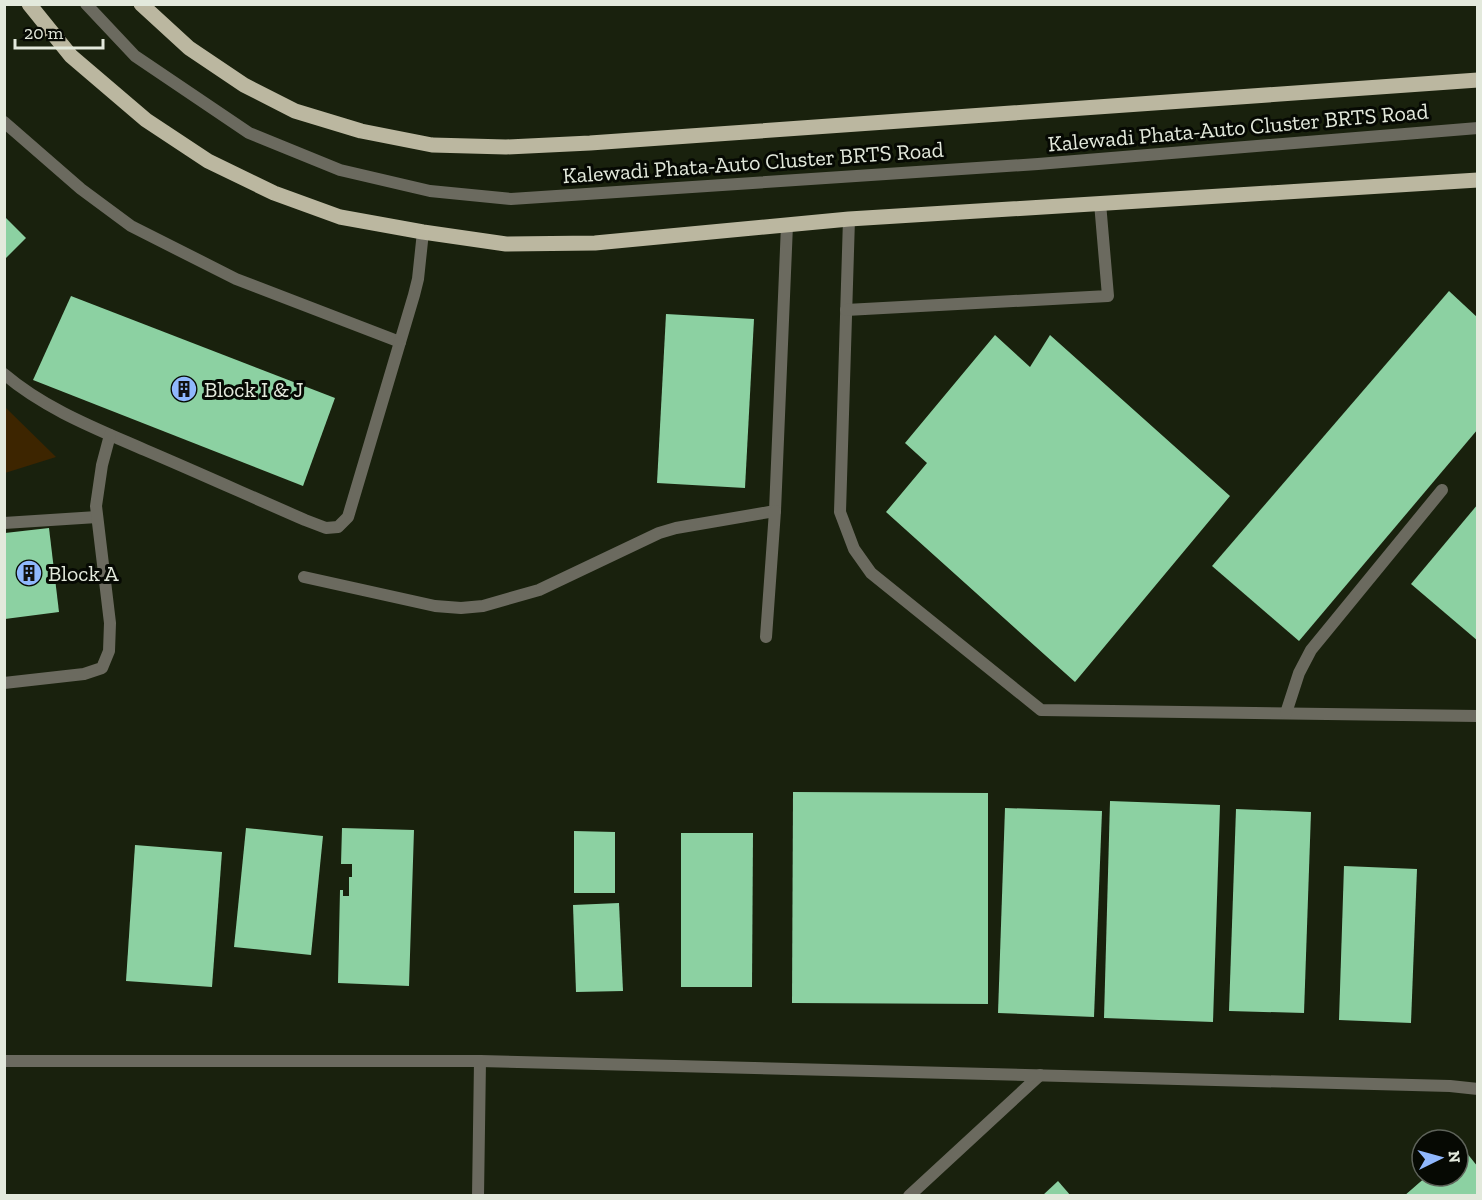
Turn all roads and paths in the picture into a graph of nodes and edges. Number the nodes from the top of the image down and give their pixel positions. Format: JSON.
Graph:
{"nodes":[{"id":1,"x":29,"y":4,"type":"edge"},
{"id":2,"x":86,"y":4,"type":"edge"},
{"id":3,"x":141,"y":4,"type":"edge"},
{"id":4,"x":1478,"y":80,"type":"edge"},
{"id":5,"x":4,"y":122,"type":"edge"},
{"id":6,"x":1478,"y":128,"type":"edge"},
{"id":7,"x":1478,"y":180,"type":"edge"},
{"id":8,"x":1100,"y":203,"type":"junction"},
{"id":9,"x":849,"y":219,"type":"junction"},
{"id":10,"x":787,"y":225,"type":"junction"},
{"id":11,"x":423,"y":232,"type":"junction"},
{"id":12,"x":846,"y":310,"type":"junction"},
{"id":13,"x":400,"y":342,"type":"junction"},
{"id":14,"x":4,"y":374,"type":"edge"},
{"id":15,"x":110,"y":435,"type":"junction"},
{"id":16,"x":1442,"y":489,"type":"dead end"},
{"id":17,"x":775,"y":510,"type":"junction"},
{"id":18,"x":97,"y":518,"type":"junction"},
{"id":19,"x":4,"y":523,"type":"edge"},
{"id":20,"x":304,"y":577,"type":"dead end"},
{"id":21,"x":766,"y":637,"type":"dead end"},
{"id":22,"x":4,"y":682,"type":"edge"},
{"id":23,"x":1286,"y":714,"type":"junction"},
{"id":24,"x":1478,"y":716,"type":"edge"},
{"id":25,"x":4,"y":1061,"type":"edge"},
{"id":26,"x":480,"y":1061,"type":"junction"},
{"id":27,"x":1040,"y":1075,"type":"junction"},
{"id":28,"x":1478,"y":1089,"type":"edge"},
{"id":29,"x":478,"y":1196,"type":"edge"},
{"id":30,"x":909,"y":1196,"type":"edge"}],
"edges":[{"from":1,"to":11,"type":"main road"},
{"from":2,"to":6,"type":"street","name":"Kalewadi Phata-Auto Cluster BRTS Road"},
{"from":3,"to":4,"type":"main road"},
{"from":5,"to":13,"type":"street"},
{"from":7,"to":8,"type":"main road"},
{"from":8,"to":9,"type":"main road"},
{"from":8,"to":12,"type":"street"},
{"from":9,"to":10,"type":"main road"},
{"from":9,"to":12,"type":"street"},
{"from":10,"to":11,"type":"main road"},
{"from":10,"to":17,"type":"street"},
{"from":11,"to":13,"type":"street"},
{"from":12,"to":23,"type":"street"},
{"from":13,"to":15,"type":"street"},
{"from":14,"to":15,"type":"street"},
{"from":15,"to":18,"type":"street"},
{"from":16,"to":23,"type":"street"},
{"from":17,"to":20,"type":"street"},
{"from":17,"to":21,"type":"street"},
{"from":18,"to":19,"type":"street"},
{"from":18,"to":22,"type":"street"},
{"from":23,"to":24,"type":"street"},
{"from":25,"to":26,"type":"street"},
{"from":26,"to":27,"type":"street"},
{"from":26,"to":29,"type":"street"},
{"from":27,"to":28,"type":"street"},
{"from":27,"to":30,"type":"street"}]}
